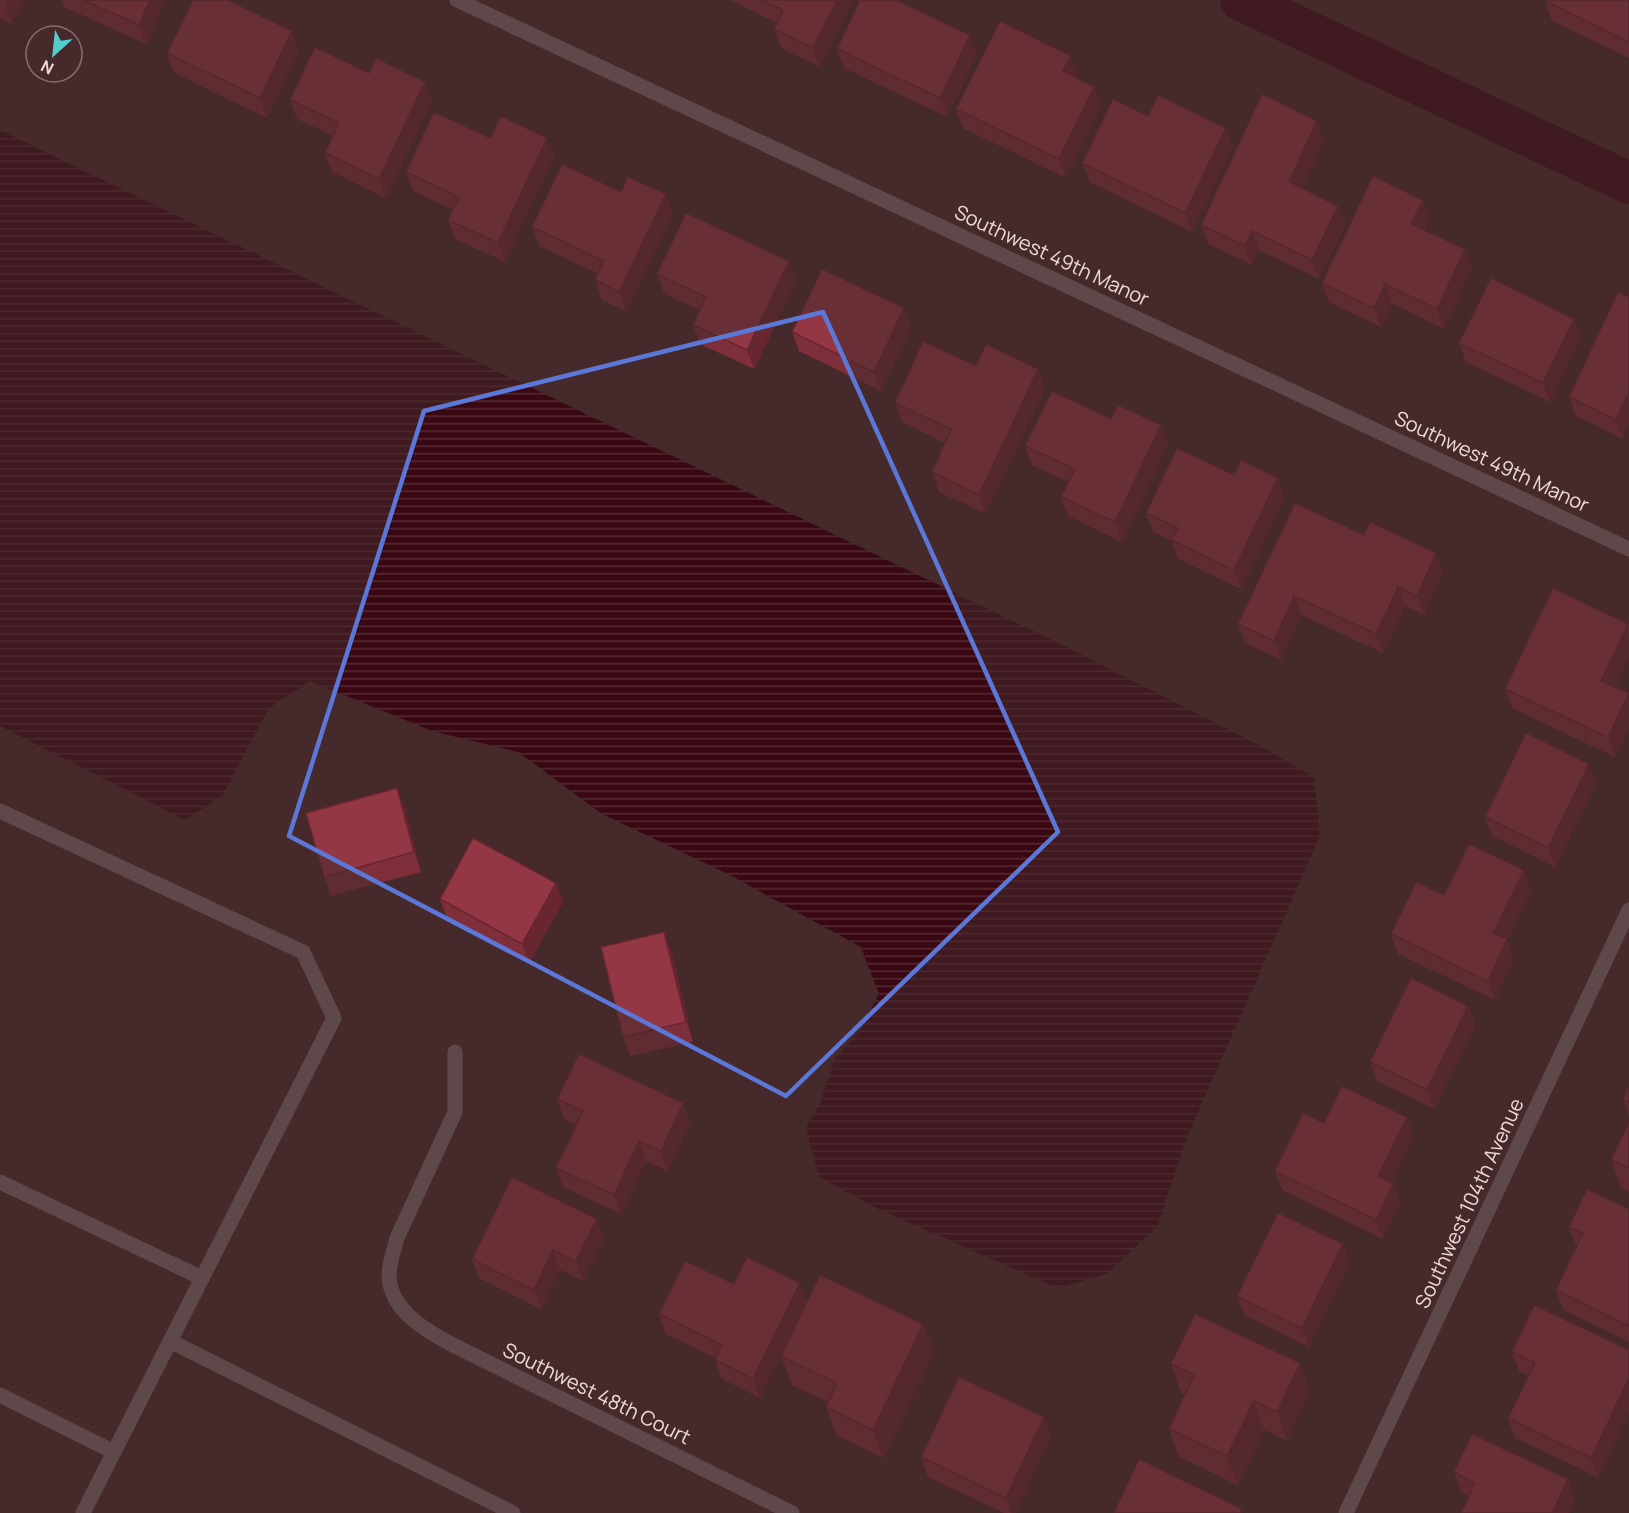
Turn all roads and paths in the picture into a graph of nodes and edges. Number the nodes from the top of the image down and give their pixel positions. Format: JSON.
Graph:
{"nodes":[{"id":1,"x":457,"y":0,"type":"edge"},
{"id":2,"x":1629,"y":549,"type":"edge"},
{"id":3,"x":0,"y":811,"type":"edge"},
{"id":4,"x":1629,"y":910,"type":"edge"},
{"id":5,"x":455,"y":1052,"type":"dead end"},
{"id":6,"x":0,"y":1182,"type":"edge"},
{"id":7,"x":202,"y":1278,"type":"junction"},
{"id":8,"x":170,"y":1341,"type":"junction"},
{"id":9,"x":0,"y":1395,"type":"edge"},
{"id":10,"x":114,"y":1452,"type":"junction"},
{"id":11,"x":83,"y":1513,"type":"edge"},
{"id":12,"x":513,"y":1513,"type":"edge"},
{"id":13,"x":792,"y":1513,"type":"edge"},
{"id":14,"x":1346,"y":1513,"type":"edge"}],
"edges":[{"from":1,"to":2,"type":"street","name":"Southwest 49th Manor"},
{"from":3,"to":7,"type":"street"},
{"from":4,"to":14,"type":"street","name":"Southwest 104th Avenue"},
{"from":5,"to":13,"type":"street","name":"Southwest 48th Court"},
{"from":6,"to":7,"type":"street"},
{"from":7,"to":8,"type":"street"},
{"from":8,"to":10,"type":"street"},
{"from":8,"to":12,"type":"street"},
{"from":9,"to":10,"type":"street"},
{"from":10,"to":11,"type":"street"}]}
